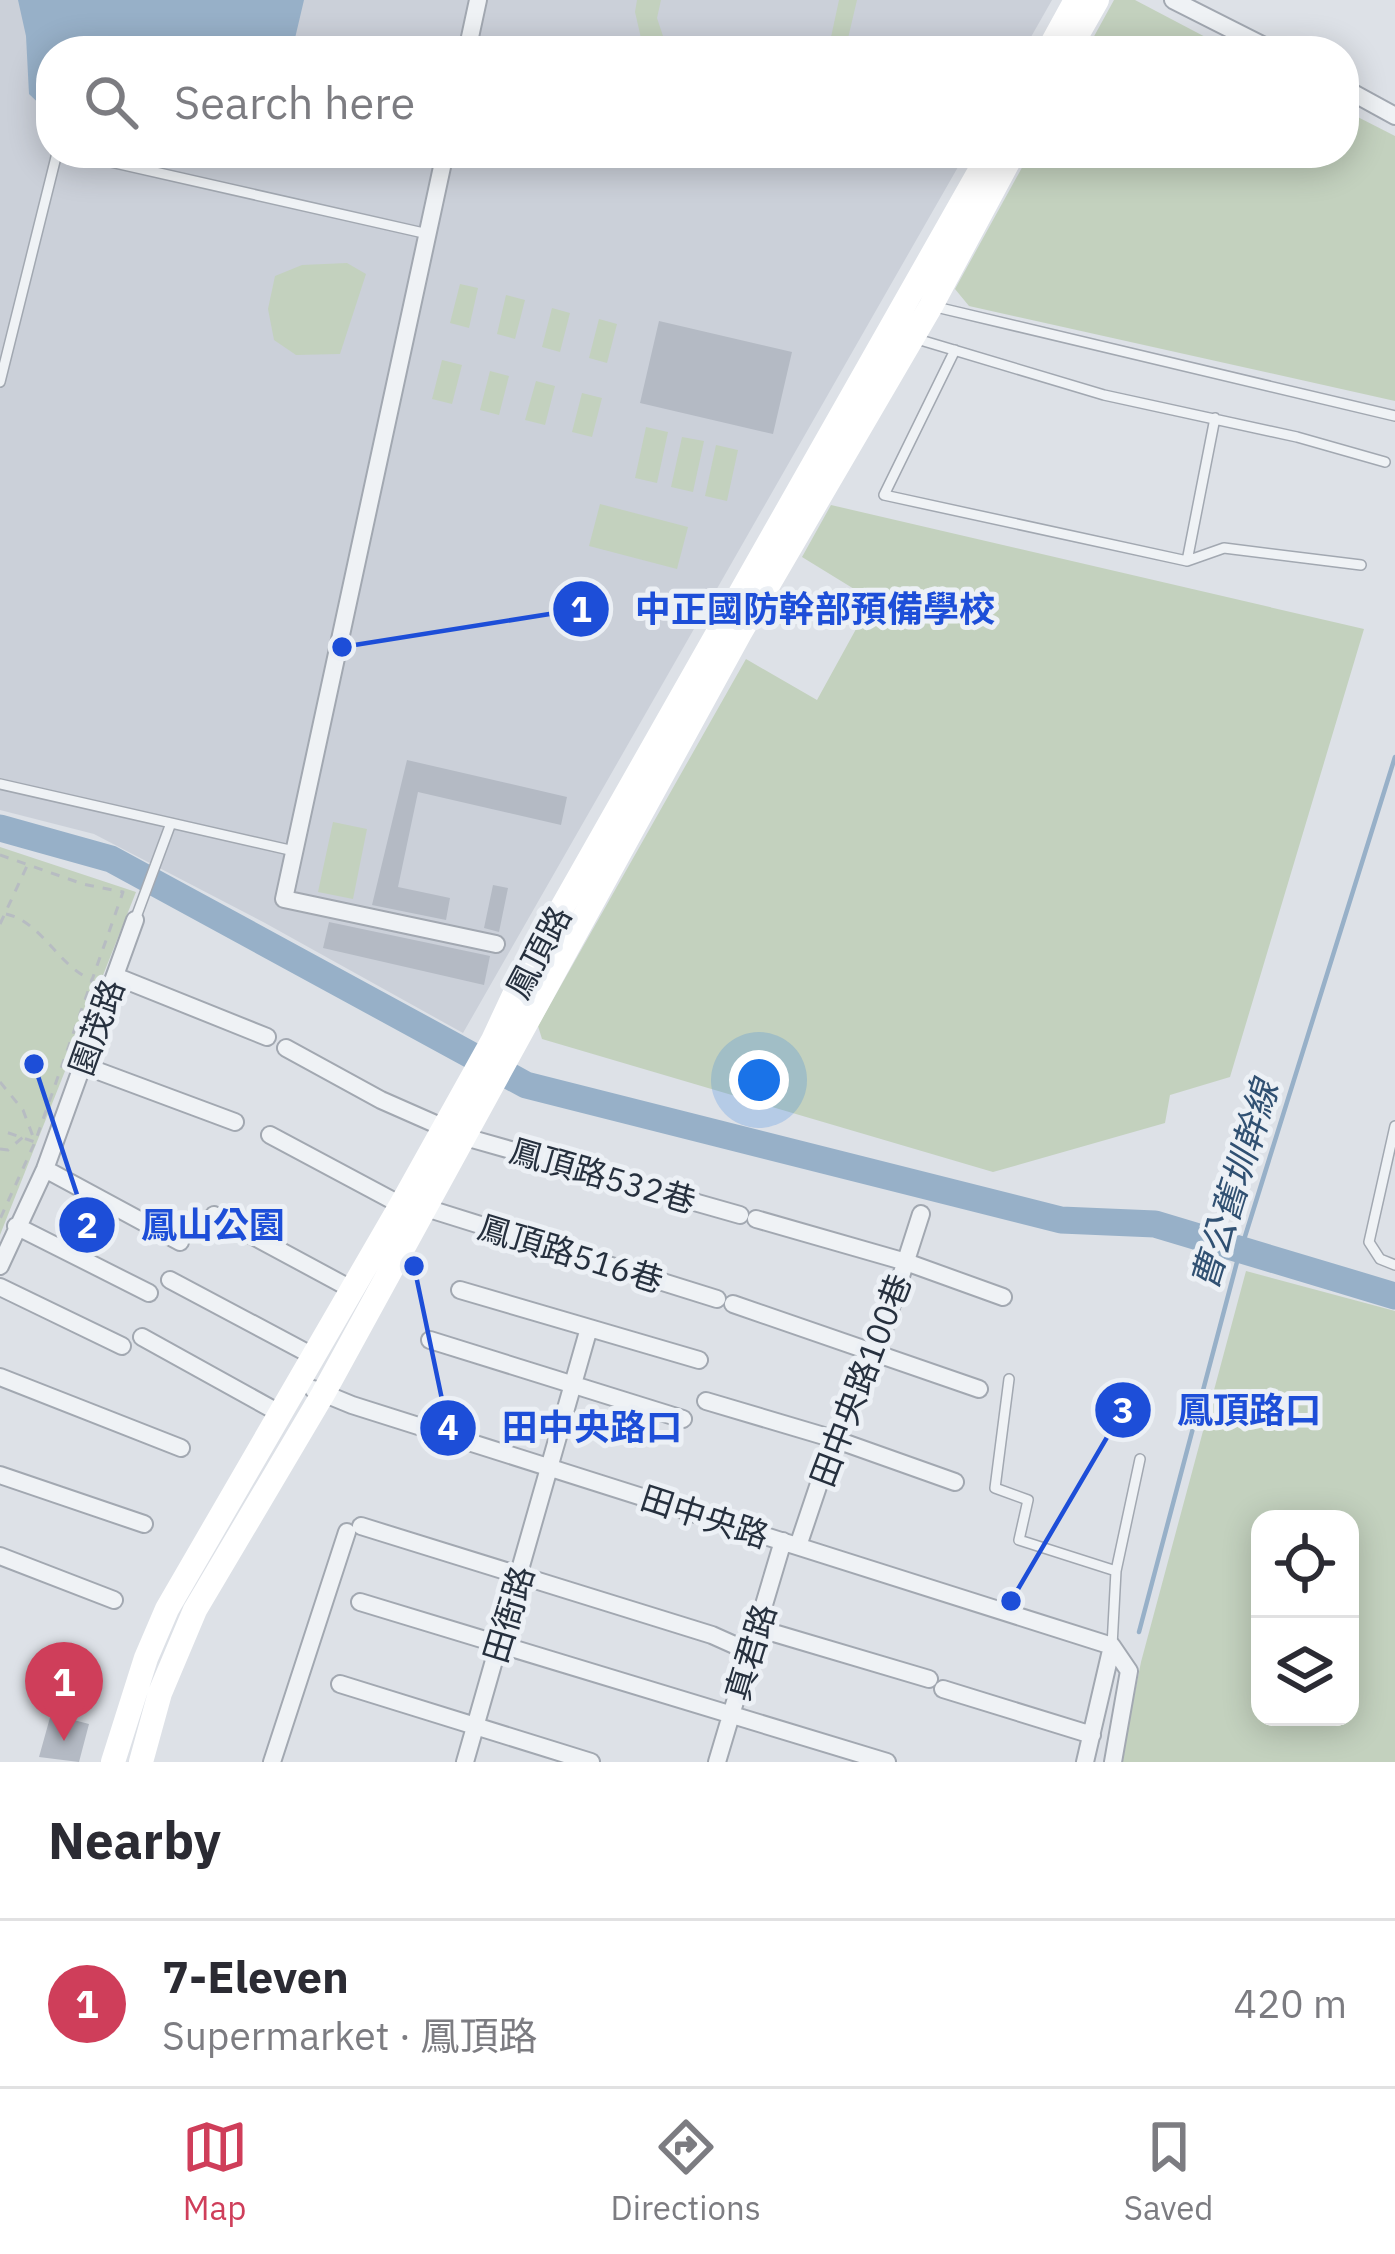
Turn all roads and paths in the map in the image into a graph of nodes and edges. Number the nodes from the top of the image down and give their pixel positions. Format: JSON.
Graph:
{"nodes":[{"id":1,"x":478,"y":0,"type":"edge"},
{"id":2,"x":1076,"y":0,"type":"edge"},
{"id":3,"x":1096,"y":0,"type":"edge"},
{"id":4,"x":1173,"y":0,"type":"edge"},
{"id":5,"x":470,"y":36,"type":"edge"},
{"id":6,"x":1056,"y":36,"type":"edge"},
{"id":7,"x":1076,"y":36,"type":"edge"},
{"id":8,"x":1244,"y":36,"type":"edge"},
{"id":9,"x":1359,"y":96,"type":"edge"},
{"id":10,"x":1394,"y":114,"type":"edge"},
{"id":11,"x":53,"y":168,"type":"edge"},
{"id":12,"x":137,"y":168,"type":"edge"},
{"id":13,"x":442,"y":168,"type":"edge"},
{"id":14,"x":981,"y":168,"type":"edge"},
{"id":15,"x":1005,"y":168,"type":"edge"},
{"id":16,"x":428,"y":234,"type":"junction"},
{"id":17,"x":931,"y":306,"type":"junction"},
{"id":18,"x":912,"y":338,"type":"junction"},
{"id":19,"x":955,"y":350,"type":"junction"},
{"id":20,"x":0,"y":382,"type":"edge"},
{"id":21,"x":1395,"y":416,"type":"edge"},
{"id":22,"x":1215,"y":418,"type":"junction"},
{"id":23,"x":1385,"y":462,"type":"dead end"},
{"id":24,"x":1187,"y":561,"type":"junction"},
{"id":25,"x":1361,"y":566,"type":"dead end"},
{"id":26,"x":0,"y":784,"type":"edge"},
{"id":27,"x":171,"y":823,"type":"junction"},
{"id":28,"x":294,"y":851,"type":"junction"},
{"id":29,"x":0,"y":856,"type":"edge"},
{"id":30,"x":28,"y":866,"type":"junction"},
{"id":31,"x":6,"y":914,"type":"junction"},
{"id":32,"x":135,"y":920,"type":"joint"},
{"id":33,"x":0,"y":924,"type":"edge"},
{"id":34,"x":496,"y":944,"type":"dead end"},
{"id":35,"x":115,"y":976,"type":"junction"},
{"id":36,"x":92,"y":980,"type":"junction"},
{"id":37,"x":267,"y":1037,"type":"dead end"},
{"id":38,"x":503,"y":1045,"type":"junction"},
{"id":39,"x":286,"y":1048,"type":"dead end"},
{"id":40,"x":82,"y":1065,"type":"junction"},
{"id":41,"x":0,"y":1082,"type":"edge"},
{"id":42,"x":235,"y":1122,"type":"dead end"},
{"id":43,"x":1395,"y":1126,"type":"edge"},
{"id":44,"x":0,"y":1130,"type":"edge"},
{"id":45,"x":454,"y":1132,"type":"junction"},
{"id":46,"x":270,"y":1135,"type":"dead end"},
{"id":47,"x":23,"y":1137,"type":"junction"},
{"id":48,"x":35,"y":1142,"type":"junction"},
{"id":49,"x":0,"y":1149,"type":"edge"},
{"id":50,"x":44,"y":1168,"type":"junction"},
{"id":51,"x":413,"y":1206,"type":"junction"},
{"id":52,"x":921,"y":1214,"type":"dead end"},
{"id":53,"x":214,"y":1215,"type":"dead end"},
{"id":54,"x":8,"y":1222,"type":"edge"},
{"id":55,"x":181,"y":1242,"type":"dead end"},
{"id":56,"x":905,"y":1262,"type":"junction"},
{"id":57,"x":1395,"y":1265,"type":"edge"},
{"id":58,"x":0,"y":1266,"type":"edge"},
{"id":59,"x":170,"y":1280,"type":"dead end"},
{"id":60,"x":0,"y":1287,"type":"edge"},
{"id":61,"x":353,"y":1290,"type":"junction"},
{"id":62,"x":460,"y":1290,"type":"dead end"},
{"id":63,"x":149,"y":1294,"type":"dead end"},
{"id":64,"x":1004,"y":1297,"type":"dead end"},
{"id":65,"x":589,"y":1328,"type":"junction"},
{"id":66,"x":142,"y":1337,"type":"dead end"},
{"id":67,"x":430,"y":1340,"type":"dead end"},
{"id":68,"x":122,"y":1346,"type":"dead end"},
{"id":69,"x":876,"y":1354,"type":"junction"},
{"id":70,"x":313,"y":1356,"type":"junction"},
{"id":71,"x":699,"y":1360,"type":"dead end"},
{"id":72,"x":0,"y":1377,"type":"edge"},
{"id":73,"x":1009,"y":1379,"type":"dead end"},
{"id":74,"x":299,"y":1382,"type":"junction"},
{"id":75,"x":573,"y":1384,"type":"junction"},
{"id":76,"x":979,"y":1389,"type":"dead end"},
{"id":77,"x":323,"y":1394,"type":"junction"},
{"id":78,"x":706,"y":1401,"type":"dead end"},
{"id":79,"x":280,"y":1414,"type":"junction"},
{"id":80,"x":683,"y":1419,"type":"dead end"},
{"id":81,"x":834,"y":1439,"type":"junction"},
{"id":82,"x":181,"y":1448,"type":"dead end"},
{"id":83,"x":1140,"y":1459,"type":"dead end"},
{"id":84,"x":550,"y":1465,"type":"junction"},
{"id":85,"x":0,"y":1475,"type":"edge"},
{"id":86,"x":955,"y":1482,"type":"dead end"},
{"id":87,"x":144,"y":1524,"type":"dead end"},
{"id":88,"x":791,"y":1544,"type":"junction"},
{"id":89,"x":0,"y":1556,"type":"edge"},
{"id":90,"x":1116,"y":1571,"type":"junction"},
{"id":91,"x":520,"y":1575,"type":"junction"},
{"id":92,"x":114,"y":1600,"type":"dead end"},
{"id":93,"x":360,"y":1602,"type":"dead end"},
{"id":94,"x":757,"y":1628,"type":"junction"},
{"id":95,"x":498,"y":1646,"type":"junction"},
{"id":96,"x":1112,"y":1646,"type":"junction"},
{"id":97,"x":750,"y":1652,"type":"junction"},
{"id":98,"x":340,"y":1684,"type":"dead end"},
{"id":99,"x":730,"y":1717,"type":"junction"},
{"id":100,"x":476,"y":1724,"type":"junction"},
{"id":101,"x":1092,"y":1735,"type":"junction"},
{"id":102,"x":113,"y":1762,"type":"edge"},
{"id":103,"x":142,"y":1762,"type":"edge"},
{"id":104,"x":272,"y":1762,"type":"edge"},
{"id":105,"x":465,"y":1762,"type":"edge"},
{"id":106,"x":591,"y":1762,"type":"edge"},
{"id":107,"x":716,"y":1762,"type":"edge"},
{"id":108,"x":887,"y":1762,"type":"edge"},
{"id":109,"x":1084,"y":1762,"type":"edge"},
{"id":110,"x":1113,"y":1762,"type":"edge"}],
"edges":[{"from":1,"to":5,"type":"street"},
{"from":2,"to":6,"type":"main road"},
{"from":3,"to":7,"type":"main road"},
{"from":4,"to":8,"type":"street"},
{"from":9,"to":10,"type":"street"},
{"from":11,"to":20,"type":"lane"},
{"from":12,"to":16,"type":"lane"},
{"from":13,"to":16,"type":"street"},
{"from":14,"to":38,"type":"main road","name":"鳳頂路"},
{"from":15,"to":17,"type":"main road","name":"鳳頂路"},
{"from":16,"to":28,"type":"street"},
{"from":17,"to":18,"type":"main road","name":"鳳頂路"},
{"from":17,"to":21,"type":"lane"},
{"from":18,"to":19,"type":"lane"},
{"from":18,"to":38,"type":"main road","name":"鳳頂路"},
{"from":19,"to":22,"type":"lane"},
{"from":19,"to":24,"type":"lane"},
{"from":22,"to":23,"type":"lane"},
{"from":22,"to":24,"type":"lane"},
{"from":24,"to":25,"type":"lane"},
{"from":26,"to":27,"type":"lane"},
{"from":27,"to":28,"type":"lane"},
{"from":27,"to":32,"type":"lane"},
{"from":28,"to":34,"type":"street"},
{"from":29,"to":30,"type":"path"},
{"from":30,"to":31,"type":"path"},
{"from":30,"to":36,"type":"path"},
{"from":31,"to":33,"type":"path"},
{"from":31,"to":36,"type":"path"},
{"from":32,"to":35,"type":"street","name":"園茂路"},
{"from":35,"to":37,"type":"street"},
{"from":35,"to":40,"type":"street","name":"園茂路"},
{"from":36,"to":48,"type":"path"},
{"from":38,"to":45,"type":"main road","name":"鳳頂路"},
{"from":39,"to":45,"type":"street","name":"鳳頂路532巷"},
{"from":40,"to":42,"type":"street"},
{"from":40,"to":50,"type":"street","name":"園茂路"},
{"from":41,"to":48,"type":"path"},
{"from":43,"to":57,"type":"lane"},
{"from":44,"to":47,"type":"path"},
{"from":45,"to":51,"type":"main road","name":"鳳頂路"},
{"from":45,"to":56,"type":"street","name":"鳳頂路532巷"},
{"from":46,"to":51,"type":"street","name":"鳳頂路516巷"},
{"from":47,"to":48,"type":"path"},
{"from":47,"to":49,"type":"path"},
{"from":48,"to":54,"type":"path"},
{"from":50,"to":54,"type":"street","name":"園茂路"},
{"from":50,"to":55,"type":"street"},
{"from":51,"to":61,"type":"main road","name":"鳳頂路"},
{"from":51,"to":69,"type":"street","name":"鳳頂路516巷"},
{"from":51,"to":77,"type":"main road","name":"鳳頂路"},
{"from":52,"to":56,"type":"street","name":"田中央路100巷"},
{"from":53,"to":61,"type":"street"},
{"from":54,"to":58,"type":"street","name":"園茂路"},
{"from":54,"to":63,"type":"street"},
{"from":56,"to":64,"type":"street","name":"鳳頂路532巷"},
{"from":56,"to":69,"type":"street","name":"田中央路100巷"},
{"from":59,"to":70,"type":"street"},
{"from":60,"to":68,"type":"street"},
{"from":61,"to":70,"type":"main road","name":"鳳頂路"},
{"from":62,"to":65,"type":"street"},
{"from":65,"to":71,"type":"street"},
{"from":65,"to":75,"type":"street","name":"田衙路"},
{"from":66,"to":79,"type":"street"},
{"from":67,"to":75,"type":"street"},
{"from":69,"to":76,"type":"street","name":"鳳頂路516巷"},
{"from":69,"to":81,"type":"street","name":"田中央路100巷"},
{"from":70,"to":74,"type":"main road","name":"鳳頂路"},
{"from":72,"to":82,"type":"street"},
{"from":73,"to":90,"type":"lane"},
{"from":74,"to":77,"type":"street","name":"田中央路"},
{"from":74,"to":79,"type":"main road","name":"鳳頂路"},
{"from":75,"to":80,"type":"street"},
{"from":75,"to":84,"type":"street","name":"田衙路"},
{"from":77,"to":84,"type":"street","name":"田中央路"},
{"from":77,"to":103,"type":"main road","name":"鳳頂路"},
{"from":78,"to":81,"type":"street"},
{"from":79,"to":102,"type":"main road","name":"鳳頂路"},
{"from":81,"to":86,"type":"street"},
{"from":81,"to":88,"type":"street","name":"田中央路100巷"},
{"from":83,"to":90,"type":"lane"},
{"from":84,"to":88,"type":"street","name":"田中央路"},
{"from":84,"to":91,"type":"street","name":"田衙路"},
{"from":85,"to":87,"type":"street"},
{"from":88,"to":94,"type":"street","name":"真君路"},
{"from":88,"to":96,"type":"street","name":"田中央路"},
{"from":89,"to":92,"type":"street"},
{"from":90,"to":96,"type":"lane"},
{"from":91,"to":95,"type":"street","name":"田衙路"},
{"from":91,"to":97,"type":"street"},
{"from":91,"to":104,"type":"street"},
{"from":93,"to":95,"type":"street"},
{"from":94,"to":97,"type":"street","name":"真君路"},
{"from":94,"to":101,"type":"street"},
{"from":95,"to":99,"type":"street"},
{"from":95,"to":100,"type":"street","name":"田衙路"},
{"from":96,"to":101,"type":"street"},
{"from":96,"to":110,"type":"street"},
{"from":97,"to":99,"type":"street","name":"真君路"},
{"from":98,"to":100,"type":"street"},
{"from":99,"to":107,"type":"street","name":"真君路"},
{"from":99,"to":108,"type":"street"},
{"from":100,"to":105,"type":"street","name":"田衙路"},
{"from":100,"to":106,"type":"street"},
{"from":101,"to":109,"type":"street"}]}
